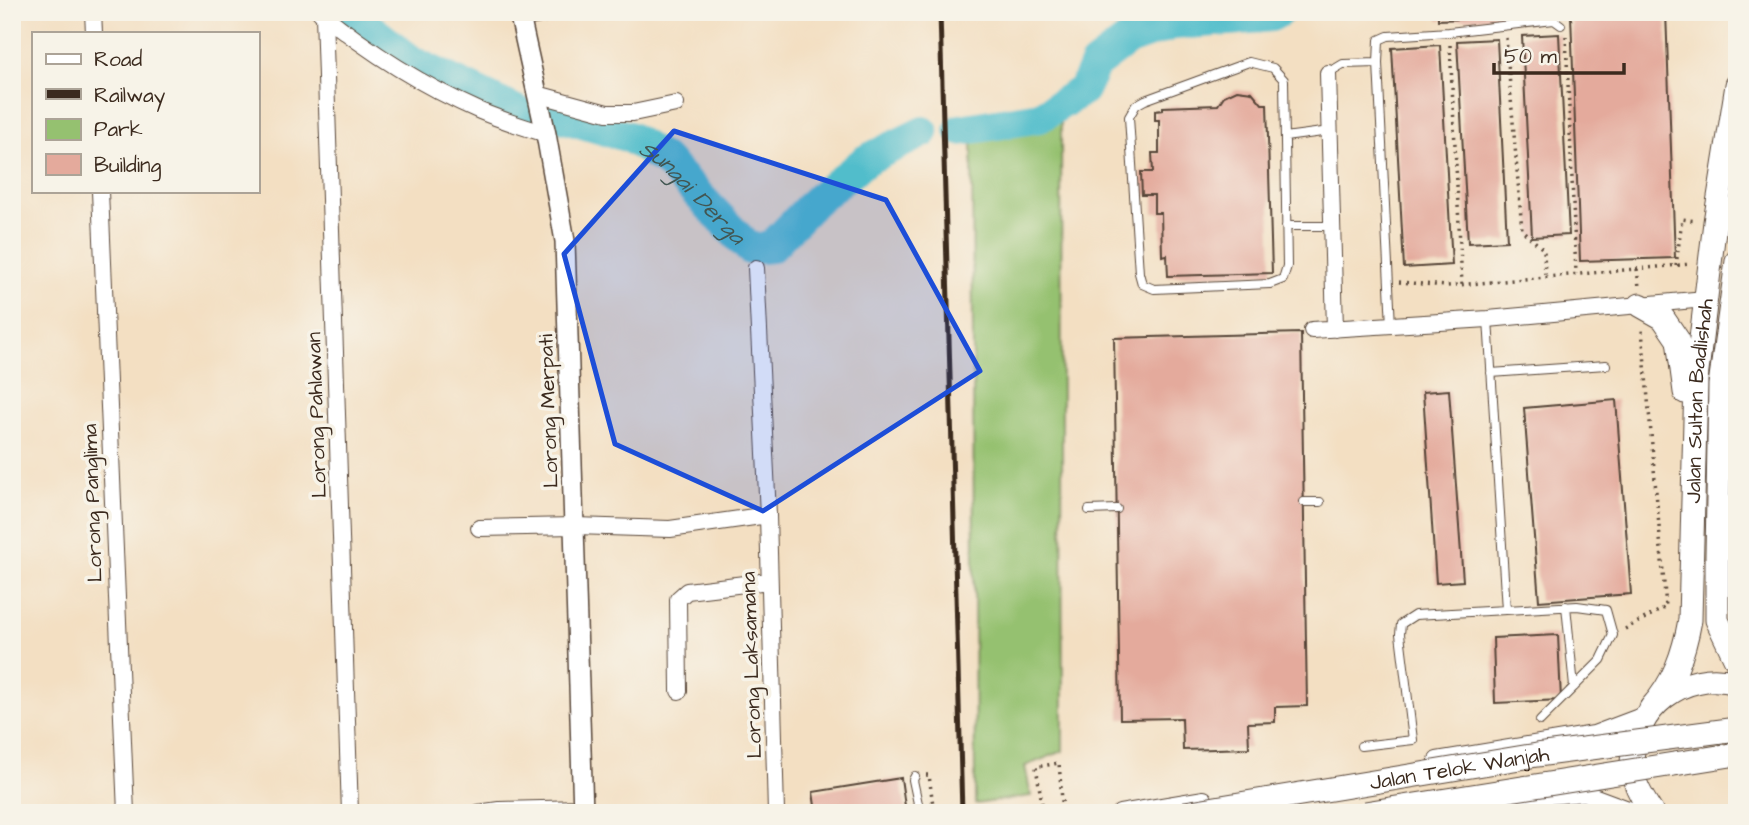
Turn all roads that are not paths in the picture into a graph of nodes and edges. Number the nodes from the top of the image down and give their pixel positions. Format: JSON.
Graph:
{"nodes":[{"id":1,"x":93,"y":12,"type":"edge"},
{"id":2,"x":556,"y":12,"type":"edge"},
{"id":3,"x":322,"y":14,"type":"edge"},
{"id":4,"x":519,"y":16,"type":"edge"},
{"id":5,"x":1561,"y":25,"type":"road end"},
{"id":6,"x":94,"y":32,"type":"edge"},
{"id":7,"x":1378,"y":63,"type":"junction"},
{"id":8,"x":1328,"y":73,"type":"joint"},
{"id":9,"x":1737,"y":85,"type":"edge"},
{"id":10,"x":537,"y":94,"type":"junction"},
{"id":11,"x":676,"y":104,"type":"dead end"},
{"id":12,"x":1330,"y":131,"type":"junction"},
{"id":13,"x":546,"y":134,"type":"junction"},
{"id":14,"x":1284,"y":136,"type":"junction"},
{"id":15,"x":100,"y":192,"type":"edge"},
{"id":16,"x":1286,"y":226,"type":"junction"},
{"id":17,"x":1333,"y":226,"type":"junction"},
{"id":18,"x":1737,"y":261,"type":"edge"},
{"id":19,"x":757,"y":268,"type":"dead end"},
{"id":20,"x":1705,"y":299,"type":"junction"},
{"id":21,"x":1640,"y":305,"type":"junction"},
{"id":22,"x":1488,"y":319,"type":"junction"},
{"id":23,"x":1391,"y":326,"type":"junction"},
{"id":24,"x":1335,"y":329,"type":"junction"},
{"id":25,"x":1312,"y":330,"type":"dead end"},
{"id":26,"x":1730,"y":361,"type":"edge"},
{"id":27,"x":1606,"y":365,"type":"dead end"},
{"id":28,"x":1491,"y":373,"type":"junction"},
{"id":29,"x":1728,"y":384,"type":"edge"},
{"id":30,"x":1694,"y":450,"type":"junction"},
{"id":31,"x":1304,"y":502,"type":"dead end"},
{"id":32,"x":1320,"y":502,"type":"dead end"},
{"id":33,"x":1117,"y":509,"type":"dead end"},
{"id":34,"x":1089,"y":510,"type":"dead end"},
{"id":35,"x":768,"y":515,"type":"junction"},
{"id":36,"x":575,"y":526,"type":"junction"},
{"id":37,"x":479,"y":528,"type":"dead end"},
{"id":38,"x":769,"y":582,"type":"junction"},
{"id":39,"x":1566,"y":606,"type":"junction"},
{"id":40,"x":1506,"y":610,"type":"junction"},
{"id":41,"x":1737,"y":662,"type":"edge"},
{"id":42,"x":1737,"y":684,"type":"edge"},
{"id":43,"x":1574,"y":687,"type":"junction"},
{"id":44,"x":679,"y":691,"type":"dead end"},
{"id":45,"x":1649,"y":711,"type":"junction"},
{"id":46,"x":1540,"y":721,"type":"dead end"},
{"id":47,"x":1737,"y":729,"type":"edge"},
{"id":48,"x":1361,"y":746,"type":"dead end"},
{"id":49,"x":1737,"y":754,"type":"edge"},
{"id":50,"x":915,"y":776,"type":"dead end"},
{"id":51,"x":583,"y":811,"type":"edge"},
{"id":52,"x":126,"y":813,"type":"edge"},
{"id":53,"x":350,"y":813,"type":"edge"},
{"id":54,"x":478,"y":813,"type":"edge"},
{"id":55,"x":776,"y":813,"type":"edge"},
{"id":56,"x":920,"y":813,"type":"edge"},
{"id":57,"x":1120,"y":813,"type":"edge"},
{"id":58,"x":1185,"y":813,"type":"edge"},
{"id":59,"x":1365,"y":813,"type":"edge"},
{"id":60,"x":1426,"y":813,"type":"edge"},
{"id":61,"x":1646,"y":813,"type":"edge"},
{"id":62,"x":1652,"y":813,"type":"edge"}],
"edges":[{"from":1,"to":6,"type":"street"},
{"from":2,"to":4,"type":"street"},
{"from":3,"to":13,"type":"street"},
{"from":3,"to":53,"type":"street","name":"Lorong Pahlawan"},
{"from":4,"to":10,"type":"street","name":"Lorong Merpati"},
{"from":5,"to":7,"type":"lane"},
{"from":7,"to":8,"type":"lane"},
{"from":7,"to":23,"type":"lane"},
{"from":8,"to":12,"type":"street"},
{"from":9,"to":20,"type":"main road","name":"Jalan Sultan Badlishah"},
{"from":10,"to":11,"type":"street"},
{"from":10,"to":13,"type":"street","name":"Lorong Merpati"},
{"from":12,"to":14,"type":"lane"},
{"from":12,"to":17,"type":"street"},
{"from":13,"to":36,"type":"street","name":"Lorong Merpati"},
{"from":14,"to":16,"type":"lane"},
{"from":14,"to":16,"type":"lane"},
{"from":15,"to":52,"type":"street","name":"Lorong Panglima"},
{"from":16,"to":17,"type":"lane"},
{"from":17,"to":24,"type":"street"},
{"from":18,"to":26,"type":"main road","name":"Jalan Sultan Badlishah"},
{"from":19,"to":35,"type":"street","name":"Lorong Laksamana"},
{"from":20,"to":21,"type":"street"},
{"from":20,"to":30,"type":"main road","name":"Jalan Sultan Badlishah"},
{"from":21,"to":22,"type":"street"},
{"from":21,"to":30,"type":"main road"},
{"from":22,"to":23,"type":"street"},
{"from":22,"to":28,"type":"lane"},
{"from":23,"to":24,"type":"street"},
{"from":24,"to":25,"type":"street"},
{"from":26,"to":29,"type":"main road","name":"Jalan Sultan Badlishah"},
{"from":27,"to":28,"type":"lane"},
{"from":28,"to":40,"type":"lane"},
{"from":29,"to":41,"type":"main road","name":"Jalan Sultan Badlishah"},
{"from":30,"to":45,"type":"main road","name":"Jalan Sultan Badlishah"},
{"from":31,"to":32,"type":"lane"},
{"from":33,"to":34,"type":"lane"},
{"from":35,"to":36,"type":"street"},
{"from":35,"to":38,"type":"street","name":"Lorong Laksamana"},
{"from":36,"to":37,"type":"street"},
{"from":36,"to":51,"type":"street","name":"Lorong Merpati"},
{"from":38,"to":44,"type":"street"},
{"from":38,"to":55,"type":"street","name":"Lorong Laksamana"},
{"from":39,"to":40,"type":"lane"},
{"from":39,"to":43,"type":"lane"},
{"from":39,"to":43,"type":"lane"},
{"from":40,"to":48,"type":"lane"},
{"from":42,"to":45,"type":"main road"},
{"from":43,"to":46,"type":"lane"},
{"from":45,"to":57,"type":"street"},
{"from":45,"to":62,"type":"main road","name":"Jalan Sultan Badlishah"},
{"from":47,"to":58,"type":"main road","name":"Jalan Telok Wanjah","bridge":true},
{"from":49,"to":59,"type":"main road","name":"Jalan Telok Wanjah","bridge":true},
{"from":50,"to":56,"type":"lane"},
{"from":51,"to":54,"type":"street"},
{"from":60,"to":61,"type":"street"}]}
